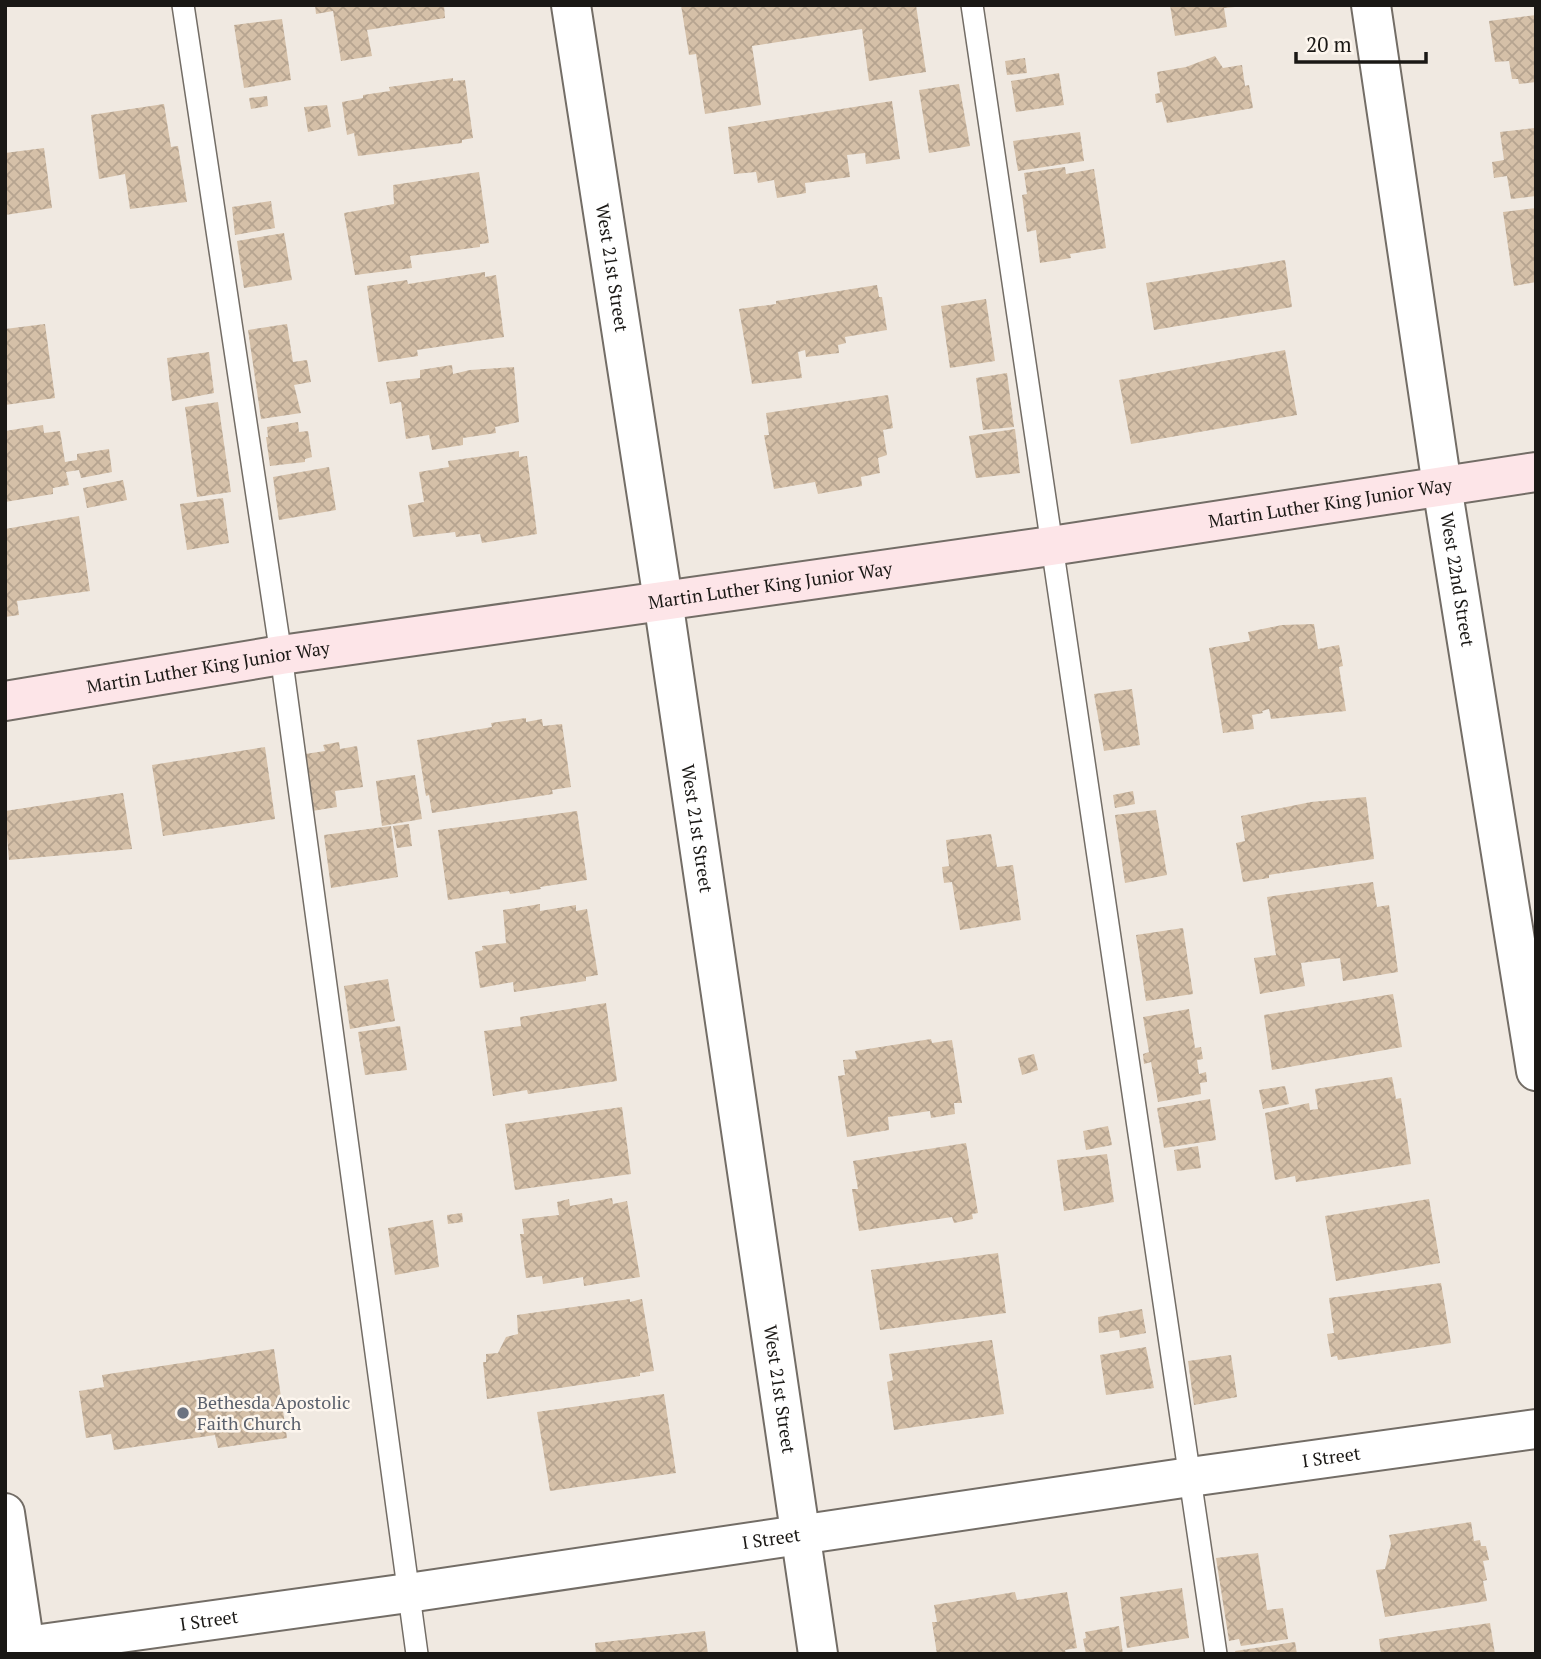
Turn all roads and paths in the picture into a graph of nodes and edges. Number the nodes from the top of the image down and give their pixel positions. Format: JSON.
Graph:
{"nodes":[{"id":1,"x":183,"y":5,"type":"edge"},
{"id":2,"x":571,"y":5,"type":"edge"},
{"id":3,"x":972,"y":5,"type":"edge"},
{"id":4,"x":1371,"y":5,"type":"edge"},
{"id":5,"x":1536,"y":472,"type":"edge"},
{"id":6,"x":1441,"y":486,"type":"junction"},
{"id":7,"x":1051,"y":546,"type":"junction"},
{"id":8,"x":663,"y":600,"type":"junction"},
{"id":9,"x":281,"y":655,"type":"junction"},
{"id":10,"x":5,"y":701,"type":"edge"},
{"id":11,"x":1536,"y":1071,"type":"edge"},
{"id":12,"x":1536,"y":1429,"type":"edge"},
{"id":13,"x":1190,"y":1477,"type":"junction"},
{"id":14,"x":5,"y":1513,"type":"edge"},
{"id":15,"x":802,"y":1534,"type":"junction"},
{"id":16,"x":408,"y":1593,"type":"junction"},
{"id":17,"x":19,"y":1650,"type":"edge"},
{"id":18,"x":417,"y":1654,"type":"edge"},
{"id":19,"x":818,"y":1654,"type":"edge"},
{"id":20,"x":1216,"y":1654,"type":"edge"}],
"edges":[{"from":1,"to":9,"type":"lane"},
{"from":2,"to":8,"type":"street","name":"West 21st Street"},
{"from":3,"to":7,"type":"lane"},
{"from":4,"to":6,"type":"street","name":"West 22nd Street"},
{"from":5,"to":6,"type":"main road","name":"Martin Luther King Junior Way"},
{"from":6,"to":7,"type":"main road","name":"Martin Luther King Junior Way"},
{"from":6,"to":11,"type":"street","name":"West 22nd Street"},
{"from":7,"to":8,"type":"main road","name":"Martin Luther King Junior Way"},
{"from":7,"to":13,"type":"lane"},
{"from":8,"to":9,"type":"main road","name":"Martin Luther King Junior Way"},
{"from":8,"to":15,"type":"street","name":"West 21st Street"},
{"from":9,"to":10,"type":"main road","name":"Martin Luther King Junior Way"},
{"from":9,"to":16,"type":"lane"},
{"from":12,"to":13,"type":"street","name":"I Street"},
{"from":13,"to":15,"type":"street","name":"I Street"},
{"from":13,"to":20,"type":"lane"},
{"from":14,"to":17,"type":"street"},
{"from":15,"to":16,"type":"street","name":"I Street"},
{"from":15,"to":19,"type":"street","name":"West 21st Street"},
{"from":16,"to":17,"type":"street","name":"I Street"},
{"from":16,"to":18,"type":"lane"}]}
